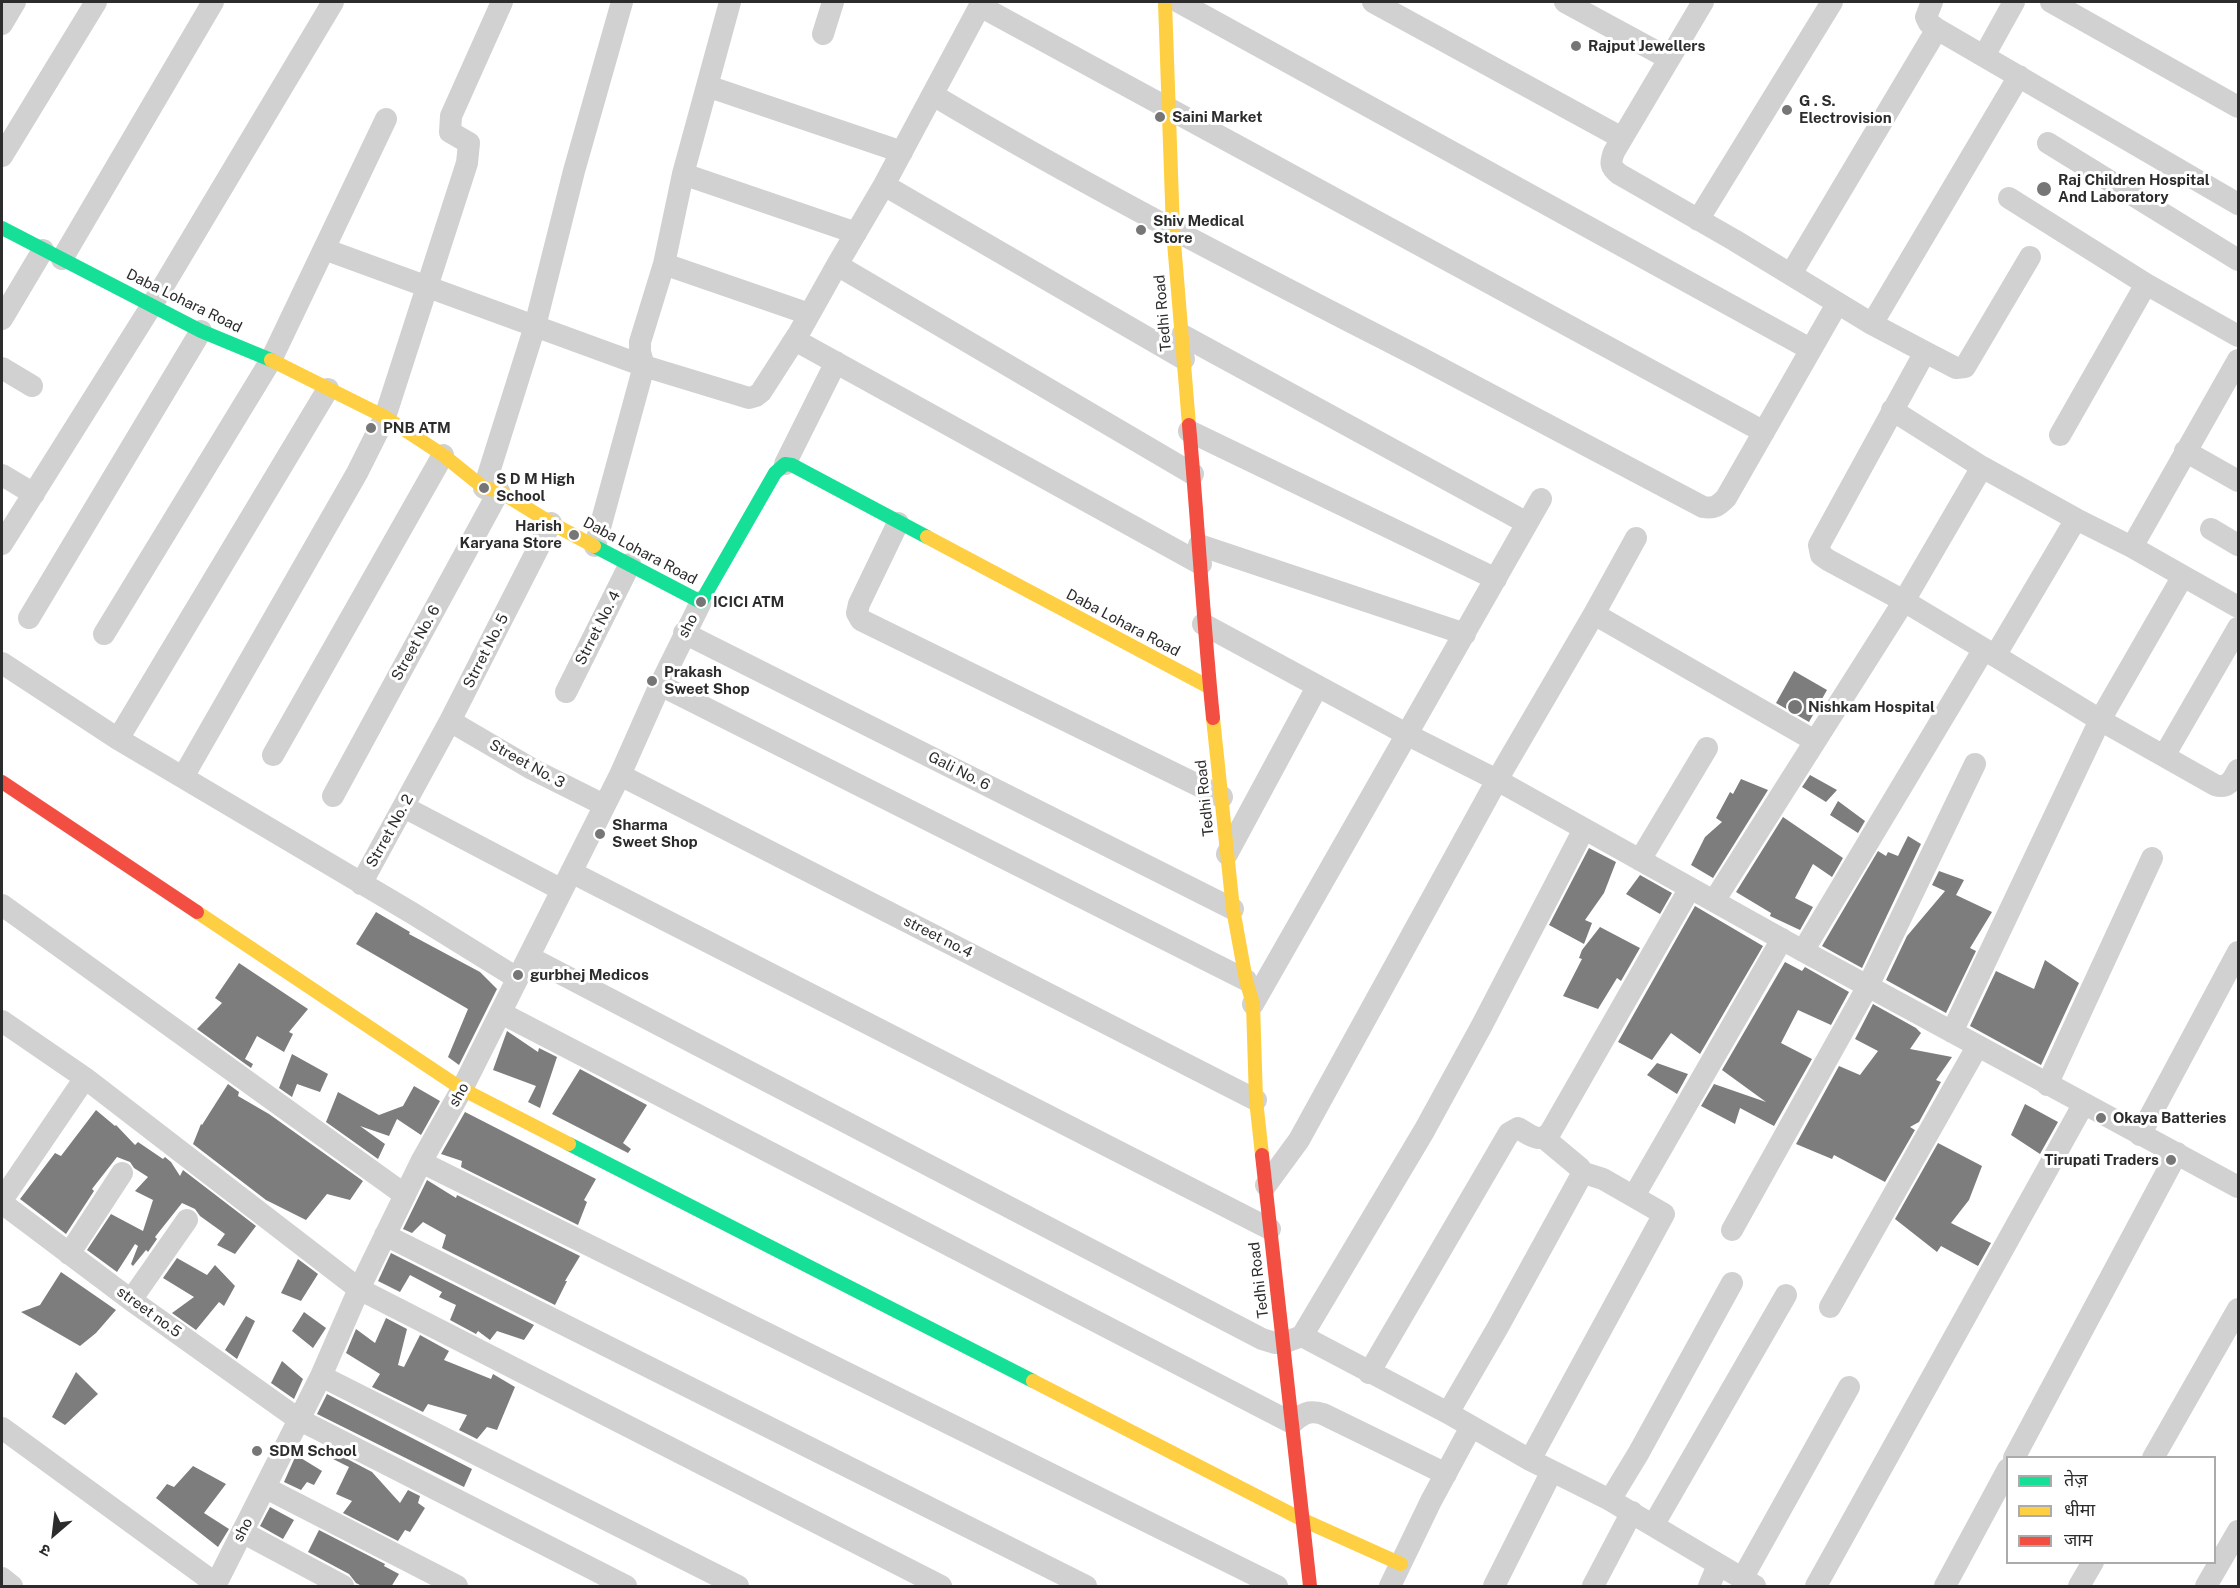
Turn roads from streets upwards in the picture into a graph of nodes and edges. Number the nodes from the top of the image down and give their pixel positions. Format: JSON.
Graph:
{"nodes":[{"id":1,"x":15,"y":2,"type":"edge"},
{"id":2,"x":96,"y":2,"type":"edge"},
{"id":3,"x":213,"y":2,"type":"edge"},
{"id":4,"x":333,"y":2,"type":"edge"},
{"id":5,"x":502,"y":2,"type":"edge"},
{"id":6,"x":622,"y":2,"type":"edge"},
{"id":7,"x":730,"y":2,"type":"edge"},
{"id":8,"x":832,"y":2,"type":"edge"},
{"id":9,"x":1165,"y":2,"type":"edge"},
{"id":10,"x":1179,"y":2,"type":"edge"},
{"id":11,"x":1372,"y":2,"type":"edge"},
{"id":12,"x":1565,"y":2,"type":"edge"},
{"id":13,"x":1703,"y":2,"type":"edge"},
{"id":14,"x":1832,"y":2,"type":"edge"},
{"id":15,"x":1932,"y":2,"type":"edge"},
{"id":16,"x":2013,"y":2,"type":"edge"},
{"id":17,"x":2051,"y":2,"type":"edge"},
{"id":18,"x":981,"y":4,"type":"edge"},
{"id":19,"x":2,"y":24,"type":"edge"},
{"id":20,"x":1937,"y":29,"type":"junction"},
{"id":21,"x":823,"y":34,"type":"dead end"},
{"id":22,"x":1984,"y":56,"type":"junction"},
{"id":23,"x":1668,"y":58,"type":"junction"},
{"id":24,"x":2019,"y":76,"type":"junction"},
{"id":25,"x":707,"y":86,"type":"junction"},
{"id":26,"x":933,"y":95,"type":"junction"},
{"id":27,"x":2238,"y":107,"type":"edge"},
{"id":28,"x":1169,"y":108,"type":"junction"},
{"id":29,"x":386,"y":119,"type":"dead end"},
{"id":30,"x":1622,"y":138,"type":"junction"},
{"id":31,"x":2048,"y":143,"type":"dead end"},
{"id":32,"x":902,"y":152,"type":"junction"},
{"id":33,"x":2,"y":156,"type":"edge"},
{"id":34,"x":683,"y":174,"type":"junction"},
{"id":35,"x":884,"y":185,"type":"junction"},
{"id":36,"x":2009,"y":198,"type":"dead end"},
{"id":37,"x":2238,"y":204,"type":"edge"},
{"id":38,"x":1698,"y":220,"type":"junction"},
{"id":39,"x":2,"y":228,"type":"edge"},
{"id":40,"x":1173,"y":230,"type":"junction"},
{"id":41,"x":856,"y":233,"type":"junction"},
{"id":42,"x":324,"y":249,"type":"junction"},
{"id":43,"x":52,"y":255,"type":"junction"},
{"id":44,"x":2030,"y":257,"type":"dead end"},
{"id":45,"x":2238,"y":260,"type":"edge"},
{"id":46,"x":664,"y":264,"type":"junction"},
{"id":47,"x":837,"y":265,"type":"junction"},
{"id":48,"x":1791,"y":274,"type":"junction"},
{"id":49,"x":2146,"y":284,"type":"junction"},
{"id":50,"x":426,"y":288,"type":"junction"},
{"id":51,"x":1837,"y":304,"type":"junction"},
{"id":52,"x":152,"y":305,"type":"junction"},
{"id":53,"x":809,"y":314,"type":"junction"},
{"id":54,"x":2,"y":319,"type":"edge"},
{"id":55,"x":1872,"y":324,"type":"junction"},
{"id":56,"x":535,"y":326,"type":"junction"},
{"id":57,"x":201,"y":331,"type":"junction"},
{"id":58,"x":1182,"y":335,"type":"junction"},
{"id":59,"x":797,"y":336,"type":"junction"},
{"id":60,"x":2238,"y":336,"type":"edge"},
{"id":61,"x":1810,"y":349,"type":"junction"},
{"id":62,"x":1925,"y":352,"type":"junction"},
{"id":63,"x":1184,"y":359,"type":"junction"},
{"id":64,"x":271,"y":360,"type":"junction"},
{"id":65,"x":2238,"y":361,"type":"edge"},
{"id":66,"x":836,"y":362,"type":"junction"},
{"id":67,"x":644,"y":366,"type":"junction"},
{"id":68,"x":2,"y":368,"type":"edge"},
{"id":69,"x":32,"y":386,"type":"dead end"},
{"id":70,"x":328,"y":389,"type":"junction"},
{"id":71,"x":1892,"y":411,"type":"junction"},
{"id":72,"x":385,"y":417,"type":"junction"},
{"id":73,"x":1190,"y":431,"type":"junction"},
{"id":74,"x":1764,"y":432,"type":"junction"},
{"id":75,"x":2060,"y":435,"type":"dead end"},
{"id":76,"x":2185,"y":451,"type":"junction"},
{"id":77,"x":443,"y":455,"type":"junction"},
{"id":78,"x":785,"y":464,"type":"junction"},
{"id":79,"x":1982,"y":467,"type":"junction"},
{"id":80,"x":1193,"y":474,"type":"junction"},
{"id":81,"x":2,"y":475,"type":"edge"},
{"id":82,"x":2238,"y":481,"type":"edge"},
{"id":83,"x":492,"y":489,"type":"junction"},
{"id":84,"x":34,"y":494,"type":"junction"},
{"id":85,"x":1541,"y":499,"type":"dead end"},
{"id":86,"x":2076,"y":519,"type":"junction"},
{"id":87,"x":551,"y":523,"type":"junction"},
{"id":88,"x":898,"y":523,"type":"junction"},
{"id":89,"x":1527,"y":524,"type":"junction"},
{"id":90,"x":2211,"y":529,"type":"dead end"},
{"id":91,"x":1636,"y":538,"type":"dead end"},
{"id":92,"x":2,"y":544,"type":"edge"},
{"id":93,"x":2238,"y":545,"type":"edge"},
{"id":94,"x":595,"y":546,"type":"junction"},
{"id":95,"x":2132,"y":547,"type":"junction"},
{"id":96,"x":1200,"y":554,"type":"junction"},
{"id":97,"x":630,"y":564,"type":"junction"},
{"id":98,"x":2183,"y":576,"type":"junction"},
{"id":99,"x":1496,"y":579,"type":"junction"},
{"id":100,"x":1905,"y":601,"type":"junction"},
{"id":101,"x":701,"y":602,"type":"junction"},
{"id":102,"x":2238,"y":607,"type":"edge"},
{"id":103,"x":1594,"y":614,"type":"junction"},
{"id":104,"x":28,"y":618,"type":"dead end"},
{"id":105,"x":1203,"y":624,"type":"junction"},
{"id":106,"x":2238,"y":628,"type":"edge"},
{"id":107,"x":684,"y":633,"type":"junction"},
{"id":108,"x":104,"y":634,"type":"dead end"},
{"id":109,"x":1465,"y":634,"type":"junction"},
{"id":110,"x":1989,"y":653,"type":"junction"},
{"id":111,"x":2,"y":663,"type":"edge"},
{"id":112,"x":660,"y":685,"type":"junction"},
{"id":113,"x":1209,"y":687,"type":"junction"},
{"id":114,"x":1317,"y":687,"type":"junction"},
{"id":115,"x":566,"y":692,"type":"dead end"},
{"id":116,"x":2100,"y":720,"type":"junction"},
{"id":117,"x":450,"y":721,"type":"junction"},
{"id":118,"x":1408,"y":735,"type":"junction"},
{"id":119,"x":118,"y":740,"type":"junction"},
{"id":120,"x":1815,"y":741,"type":"junction"},
{"id":121,"x":1707,"y":748,"type":"dead end"},
{"id":122,"x":273,"y":755,"type":"dead end"},
{"id":123,"x":2164,"y":756,"type":"junction"},
{"id":124,"x":1975,"y":764,"type":"dead end"},
{"id":125,"x":2238,"y":770,"type":"edge"},
{"id":126,"x":620,"y":775,"type":"junction"},
{"id":127,"x":183,"y":777,"type":"junction"},
{"id":128,"x":419,"y":779,"type":"joint"},
{"id":129,"x":1497,"y":780,"type":"junction"},
{"id":130,"x":2,"y":782,"type":"edge"},
{"id":131,"x":333,"y":796,"type":"dead end"},
{"id":132,"x":1222,"y":797,"type":"junction"},
{"id":133,"x":604,"y":806,"type":"junction"},
{"id":134,"x":404,"y":807,"type":"junction"},
{"id":135,"x":1584,"y":830,"type":"junction"},
{"id":136,"x":1227,"y":854,"type":"junction"},
{"id":137,"x":2152,"y":858,"type":"dead end"},
{"id":138,"x":1640,"y":861,"type":"junction"},
{"id":139,"x":567,"y":881,"type":"junction"},
{"id":140,"x":361,"y":884,"type":"junction"},
{"id":141,"x":1690,"y":888,"type":"junction"},
{"id":142,"x":1714,"y":901,"type":"junction"},
{"id":143,"x":2,"y":905,"type":"edge"},
{"id":144,"x":1233,"y":909,"type":"junction"},
{"id":145,"x":1782,"y":939,"type":"junction"},
{"id":146,"x":1803,"y":951,"type":"junction"},
{"id":147,"x":2238,"y":951,"type":"edge"},
{"id":148,"x":529,"y":957,"type":"junction"},
{"id":149,"x":517,"y":978,"type":"junction"},
{"id":150,"x":1246,"y":980,"type":"junction"},
{"id":151,"x":1868,"y":986,"type":"junction"},
{"id":152,"x":1253,"y":1004,"type":"junction"},
{"id":153,"x":501,"y":1013,"type":"junction"},
{"id":154,"x":2,"y":1021,"type":"edge"},
{"id":155,"x":1952,"y":1032,"type":"junction"},
{"id":156,"x":1977,"y":1047,"type":"junction"},
{"id":157,"x":85,"y":1078,"type":"junction"},
{"id":158,"x":2047,"y":1085,"type":"junction"},
{"id":159,"x":462,"y":1089,"type":"junction"},
{"id":160,"x":1256,"y":1100,"type":"junction"},
{"id":161,"x":2083,"y":1105,"type":"junction"},
{"id":162,"x":2140,"y":1136,"type":"junction"},
{"id":163,"x":1544,"y":1138,"type":"junction"},
{"id":164,"x":2177,"y":1153,"type":"junction"},
{"id":165,"x":421,"y":1162,"type":"junction"},
{"id":166,"x":1581,"y":1172,"type":"junction"},
{"id":167,"x":122,"y":1173,"type":"dead end"},
{"id":168,"x":1266,"y":1185,"type":"junction"},
{"id":169,"x":2238,"y":1187,"type":"edge"},
{"id":170,"x":405,"y":1195,"type":"junction"},
{"id":171,"x":1634,"y":1196,"type":"junction"},
{"id":172,"x":2,"y":1202,"type":"edge"},
{"id":173,"x":187,"y":1220,"type":"dead end"},
{"id":174,"x":1270,"y":1229,"type":"junction"},
{"id":175,"x":1732,"y":1230,"type":"dead end"},
{"id":176,"x":385,"y":1235,"type":"junction"},
{"id":177,"x":69,"y":1254,"type":"junction"},
{"id":178,"x":1732,"y":1283,"type":"dead end"},
{"id":179,"x":359,"y":1288,"type":"junction"},
{"id":180,"x":1786,"y":1295,"type":"dead end"},
{"id":181,"x":131,"y":1300,"type":"junction"},
{"id":182,"x":1830,"y":1307,"type":"dead end"},
{"id":183,"x":2238,"y":1309,"type":"edge"},
{"id":184,"x":1293,"y":1340,"type":"junction"},
{"id":185,"x":1369,"y":1373,"type":"junction"},
{"id":186,"x":321,"y":1376,"type":"junction"},
{"id":187,"x":1849,"y":1388,"type":"dead end"},
{"id":188,"x":1448,"y":1413,"type":"junction"},
{"id":189,"x":298,"y":1419,"type":"junction"},
{"id":190,"x":1292,"y":1423,"type":"junction"},
{"id":191,"x":1471,"y":1427,"type":"junction"},
{"id":192,"x":2,"y":1428,"type":"edge"},
{"id":193,"x":2015,"y":1456,"type":"edge"},
{"id":194,"x":2154,"y":1456,"type":"edge"},
{"id":195,"x":1530,"y":1460,"type":"junction"},
{"id":196,"x":1552,"y":1471,"type":"junction"},
{"id":197,"x":2006,"y":1471,"type":"edge"},
{"id":198,"x":1446,"y":1474,"type":"junction"},
{"id":199,"x":266,"y":1488,"type":"junction"},
{"id":200,"x":1610,"y":1500,"type":"junction"},
{"id":201,"x":1632,"y":1512,"type":"junction"},
{"id":202,"x":1303,"y":1520,"type":"junction"},
{"id":203,"x":1654,"y":1524,"type":"junction"},
{"id":204,"x":2238,"y":1531,"type":"edge"},
{"id":205,"x":242,"y":1532,"type":"junction"},
{"id":206,"x":1401,"y":1564,"type":"junction"},
{"id":207,"x":2092,"y":1564,"type":"edge"},
{"id":208,"x":1718,"y":1565,"type":"junction"},
{"id":209,"x":2,"y":1578,"type":"edge"},
{"id":210,"x":1749,"y":1583,"type":"edge"},
{"id":211,"x":216,"y":1585,"type":"edge"},
{"id":212,"x":12,"y":1587,"type":"edge"},
{"id":213,"x":344,"y":1587,"type":"edge"},
{"id":214,"x":457,"y":1587,"type":"edge"},
{"id":215,"x":626,"y":1587,"type":"edge"},
{"id":216,"x":738,"y":1587,"type":"edge"},
{"id":217,"x":941,"y":1587,"type":"edge"},
{"id":218,"x":1086,"y":1587,"type":"edge"},
{"id":219,"x":1277,"y":1587,"type":"edge"},
{"id":220,"x":1310,"y":1587,"type":"edge"},
{"id":221,"x":1390,"y":1587,"type":"edge"},
{"id":222,"x":1494,"y":1587,"type":"edge"},
{"id":223,"x":1593,"y":1587,"type":"edge"},
{"id":224,"x":1709,"y":1587,"type":"edge"},
{"id":225,"x":1816,"y":1587,"type":"edge"},
{"id":226,"x":1945,"y":1587,"type":"edge"},
{"id":227,"x":2079,"y":1587,"type":"edge"},
{"id":228,"x":2206,"y":1587,"type":"edge"}],
"edges":[{"from":1,"to":19,"type":"street"},
{"from":2,"to":33,"type":"street"},
{"from":3,"to":43,"type":"street"},
{"from":4,"to":52,"type":"street"},
{"from":5,"to":50,"type":"street"},
{"from":6,"to":56,"type":"street","name":"Street No. 6"},
{"from":7,"to":25,"type":"street"},
{"from":8,"to":21,"type":"street"},
{"from":9,"to":28,"type":"street","name":"Tedhi Road"},
{"from":10,"to":61,"type":"street"},
{"from":11,"to":30,"type":"street"},
{"from":12,"to":23,"type":"street"},
{"from":13,"to":23,"type":"street"},
{"from":14,"to":38,"type":"street"},
{"from":15,"to":20,"type":"street"},
{"from":16,"to":22,"type":"street"},
{"from":17,"to":27,"type":"street"},
{"from":18,"to":26,"type":"street"},
{"from":18,"to":28,"type":"street"},
{"from":20,"to":22,"type":"street"},
{"from":20,"to":48,"type":"street"},
{"from":22,"to":24,"type":"street"},
{"from":23,"to":30,"type":"street"},
{"from":24,"to":37,"type":"street"},
{"from":24,"to":55,"type":"street"},
{"from":25,"to":32,"type":"street"},
{"from":25,"to":34,"type":"street"},
{"from":26,"to":32,"type":"street"},
{"from":26,"to":40,"type":"street"},
{"from":28,"to":40,"type":"street","name":"Tedhi Road"},
{"from":28,"to":74,"type":"street"},
{"from":29,"to":42,"type":"street"},
{"from":30,"to":38,"type":"street"},
{"from":31,"to":45,"type":"street"},
{"from":32,"to":35,"type":"street"},
{"from":34,"to":41,"type":"street"},
{"from":34,"to":46,"type":"street"},
{"from":35,"to":41,"type":"street"},
{"from":35,"to":63,"type":"street"},
{"from":36,"to":49,"type":"street"},
{"from":38,"to":48,"type":"street"},
{"from":39,"to":43,"type":"street","name":"Daba Lohara Road"},
{"from":40,"to":58,"type":"street","name":"Tedhi Road"},
{"from":40,"to":74,"type":"street"},
{"from":41,"to":47,"type":"street"},
{"from":42,"to":50,"type":"street"},
{"from":42,"to":64,"type":"street"},
{"from":43,"to":52,"type":"street","name":"Daba Lohara Road"},
{"from":43,"to":54,"type":"street"},
{"from":44,"to":62,"type":"street"},
{"from":46,"to":53,"type":"street"},
{"from":46,"to":67,"type":"street"},
{"from":47,"to":53,"type":"street"},
{"from":47,"to":80,"type":"street"},
{"from":48,"to":51,"type":"street"},
{"from":49,"to":60,"type":"street"},
{"from":49,"to":75,"type":"street"},
{"from":50,"to":56,"type":"street"},
{"from":50,"to":72,"type":"street"},
{"from":51,"to":55,"type":"street"},
{"from":51,"to":61,"type":"street"},
{"from":52,"to":57,"type":"street","name":"Daba Lohara Road"},
{"from":52,"to":84,"type":"street"},
{"from":53,"to":59,"type":"street"},
{"from":55,"to":62,"type":"street"},
{"from":56,"to":67,"type":"street"},
{"from":56,"to":83,"type":"street","name":"Street No. 6"},
{"from":57,"to":64,"type":"street","name":"Daba Lohara Road"},
{"from":57,"to":104,"type":"street"},
{"from":58,"to":63,"type":"street","name":"Tedhi Road"},
{"from":58,"to":89,"type":"street"},
{"from":59,"to":66,"type":"street"},
{"from":59,"to":67,"type":"street"},
{"from":61,"to":74,"type":"street"},
{"from":62,"to":71,"type":"street"},
{"from":63,"to":73,"type":"street","name":"Tedhi Road"},
{"from":64,"to":70,"type":"street","name":"Daba Lohara Road"},
{"from":64,"to":108,"type":"street"},
{"from":65,"to":76,"type":"street"},
{"from":66,"to":78,"type":"street"},
{"from":66,"to":96,"type":"street"},
{"from":67,"to":94,"type":"street"},
{"from":68,"to":69,"type":"street"},
{"from":70,"to":72,"type":"street","name":"Daba Lohara Road"},
{"from":70,"to":119,"type":"street"},
{"from":71,"to":79,"type":"street"},
{"from":71,"to":100,"type":"street"},
{"from":72,"to":77,"type":"street","name":"Daba Lohara Road"},
{"from":72,"to":127,"type":"street"},
{"from":73,"to":80,"type":"street","name":"Tedhi Road"},
{"from":73,"to":99,"type":"street"},
{"from":76,"to":82,"type":"street"},
{"from":76,"to":95,"type":"street"},
{"from":77,"to":83,"type":"street","name":"Daba Lohara Road"},
{"from":77,"to":122,"type":"street"},
{"from":78,"to":88,"type":"street","name":"Daba Lohara Road"},
{"from":78,"to":101,"type":"street","name":"Daba Lohara Road"},
{"from":79,"to":86,"type":"street"},
{"from":79,"to":100,"type":"street"},
{"from":80,"to":96,"type":"street","name":"Tedhi Road"},
{"from":81,"to":84,"type":"street"},
{"from":83,"to":87,"type":"street","name":"Daba Lohara Road"},
{"from":83,"to":131,"type":"street","name":"Street No. 6"},
{"from":84,"to":92,"type":"street"},
{"from":85,"to":89,"type":"street"},
{"from":86,"to":95,"type":"street"},
{"from":86,"to":110,"type":"street"},
{"from":87,"to":94,"type":"street","name":"Daba Lohara Road"},
{"from":87,"to":117,"type":"street","name":"Strret No. 5"},
{"from":88,"to":113,"type":"street","name":"Daba Lohara Road"},
{"from":88,"to":132,"type":"street"},
{"from":89,"to":99,"type":"street"},
{"from":90,"to":93,"type":"street"},
{"from":91,"to":103,"type":"street"},
{"from":94,"to":97,"type":"street","name":"Daba Lohara Road"},
{"from":95,"to":98,"type":"street"},
{"from":96,"to":105,"type":"street","name":"Tedhi Road"},
{"from":96,"to":109,"type":"street"},
{"from":97,"to":101,"type":"street","name":"Daba Lohara Road"},
{"from":97,"to":115,"type":"street","name":"Strret No. 4"},
{"from":98,"to":102,"type":"street"},
{"from":98,"to":116,"type":"street"},
{"from":99,"to":109,"type":"street"},
{"from":100,"to":110,"type":"street"},
{"from":100,"to":120,"type":"street"},
{"from":101,"to":107,"type":"street","name":"sho"},
{"from":103,"to":120,"type":"street"},
{"from":103,"to":129,"type":"street"},
{"from":105,"to":113,"type":"street","name":"Tedhi Road"},
{"from":105,"to":114,"type":"street"},
{"from":106,"to":123,"type":"street"},
{"from":107,"to":112,"type":"street","name":"sho"},
{"from":107,"to":144,"type":"street","name":"Gali No. 6"},
{"from":109,"to":118,"type":"street"},
{"from":110,"to":116,"type":"street"},
{"from":110,"to":146,"type":"street"},
{"from":111,"to":119,"type":"street"},
{"from":112,"to":126,"type":"street","name":"sho"},
{"from":112,"to":150,"type":"street"},
{"from":113,"to":132,"type":"street","name":"Tedhi Road"},
{"from":114,"to":118,"type":"street"},
{"from":114,"to":136,"type":"street"},
{"from":116,"to":123,"type":"street"},
{"from":116,"to":155,"type":"street"},
{"from":117,"to":128,"type":"street","name":"Strret No. 5"},
{"from":117,"to":133,"type":"street","name":"Street No. 3"},
{"from":118,"to":129,"type":"street"},
{"from":118,"to":152,"type":"street"},
{"from":119,"to":127,"type":"street"},
{"from":120,"to":142,"type":"street"},
{"from":121,"to":138,"type":"street"},
{"from":123,"to":125,"type":"street"},
{"from":124,"to":151,"type":"street"},
{"from":126,"to":133,"type":"street","name":"sho"},
{"from":126,"to":160,"type":"street","name":"street no.4"},
{"from":127,"to":140,"type":"street"},
{"from":128,"to":134,"type":"street","name":"Strret No. 2"},
{"from":129,"to":135,"type":"street"},
{"from":129,"to":168,"type":"street"},
{"from":130,"to":159,"type":"street"},
{"from":132,"to":136,"type":"street","name":"Tedhi Road"},
{"from":133,"to":139,"type":"street","name":"sho"},
{"from":134,"to":139,"type":"street"},
{"from":134,"to":140,"type":"street","name":"Strret No. 2"},
{"from":135,"to":138,"type":"street"},
{"from":135,"to":184,"type":"street"},
{"from":136,"to":144,"type":"street","name":"Tedhi Road"},
{"from":137,"to":158,"type":"street"},
{"from":138,"to":141,"type":"street"},
{"from":139,"to":148,"type":"street","name":"sho"},
{"from":139,"to":174,"type":"street"},
{"from":140,"to":149,"type":"street"},
{"from":141,"to":142,"type":"street"},
{"from":141,"to":163,"type":"street"},
{"from":142,"to":145,"type":"street"},
{"from":143,"to":170,"type":"street"},
{"from":144,"to":150,"type":"street","name":"Tedhi Road"},
{"from":145,"to":146,"type":"street"},
{"from":145,"to":171,"type":"street"},
{"from":146,"to":151,"type":"street"},
{"from":147,"to":162,"type":"street"},
{"from":148,"to":149,"type":"street","name":"sho"},
{"from":148,"to":184,"type":"street"},
{"from":149,"to":153,"type":"street","name":"sho"},
{"from":150,"to":152,"type":"street","name":"Tedhi Road"},
{"from":151,"to":155,"type":"street"},
{"from":151,"to":175,"type":"street"},
{"from":152,"to":160,"type":"street","name":"Tedhi Road"},
{"from":153,"to":159,"type":"street","name":"sho"},
{"from":153,"to":190,"type":"street"},
{"from":154,"to":157,"type":"street"},
{"from":155,"to":156,"type":"street"},
{"from":156,"to":158,"type":"street"},
{"from":156,"to":182,"type":"street"},
{"from":157,"to":172,"type":"street"},
{"from":157,"to":179,"type":"street"},
{"from":158,"to":161,"type":"street"},
{"from":159,"to":165,"type":"street","name":"sho"},
{"from":159,"to":202,"type":"street"},
{"from":160,"to":168,"type":"street","name":"Tedhi Road"},
{"from":161,"to":162,"type":"street"},
{"from":161,"to":225,"type":"street"},
{"from":162,"to":164,"type":"street"},
{"from":163,"to":166,"type":"street"},
{"from":163,"to":185,"type":"street"},
{"from":164,"to":169,"type":"street"},
{"from":164,"to":193,"type":"street"},
{"from":165,"to":170,"type":"street","name":"sho"},
{"from":165,"to":219,"type":"street"},
{"from":166,"to":171,"type":"street"},
{"from":166,"to":188,"type":"street"},
{"from":167,"to":177,"type":"street"},
{"from":168,"to":174,"type":"street","name":"Tedhi Road"},
{"from":170,"to":176,"type":"street","name":"sho"},
{"from":171,"to":195,"type":"street"},
{"from":172,"to":177,"type":"street","name":"street no.5"},
{"from":173,"to":181,"type":"street"},
{"from":174,"to":184,"type":"street","name":"Tedhi Road"},
{"from":176,"to":179,"type":"street","name":"sho"},
{"from":176,"to":218,"type":"street"},
{"from":177,"to":181,"type":"street","name":"street no.5"},
{"from":178,"to":200,"type":"street"},
{"from":179,"to":186,"type":"street","name":"sho"},
{"from":179,"to":217,"type":"street"},
{"from":180,"to":203,"type":"street"},
{"from":181,"to":189,"type":"street","name":"street no.5"},
{"from":183,"to":194,"type":"street"},
{"from":184,"to":185,"type":"street"},
{"from":184,"to":190,"type":"street","name":"Tedhi Road"},
{"from":185,"to":188,"type":"street"},
{"from":186,"to":189,"type":"street","name":"sho"},
{"from":186,"to":216,"type":"street"},
{"from":187,"to":210,"type":"street"},
{"from":188,"to":191,"type":"street"},
{"from":189,"to":199,"type":"street","name":"sho"},
{"from":189,"to":215,"type":"street","name":"street no.5"},
{"from":190,"to":198,"type":"street"},
{"from":190,"to":202,"type":"street","name":"Tedhi Road"},
{"from":191,"to":195,"type":"street"},
{"from":191,"to":198,"type":"street"},
{"from":192,"to":211,"type":"street"},
{"from":195,"to":196,"type":"street"},
{"from":196,"to":200,"type":"street"},
{"from":196,"to":222,"type":"street"},
{"from":197,"to":226,"type":"street"},
{"from":198,"to":206,"type":"street"},
{"from":199,"to":205,"type":"street","name":"sho"},
{"from":199,"to":214,"type":"street"},
{"from":200,"to":201,"type":"street"},
{"from":201,"to":203,"type":"street"},
{"from":201,"to":223,"type":"street"},
{"from":202,"to":206,"type":"street"},
{"from":202,"to":220,"type":"street","name":"Tedhi Road"},
{"from":203,"to":208,"type":"street"},
{"from":204,"to":228,"type":"street"},
{"from":205,"to":211,"type":"street","name":"sho"},
{"from":205,"to":213,"type":"street"},
{"from":206,"to":221,"type":"street"},
{"from":207,"to":227,"type":"street"},
{"from":208,"to":210,"type":"street"},
{"from":208,"to":224,"type":"street"},
{"from":209,"to":212,"type":"street"}]}
